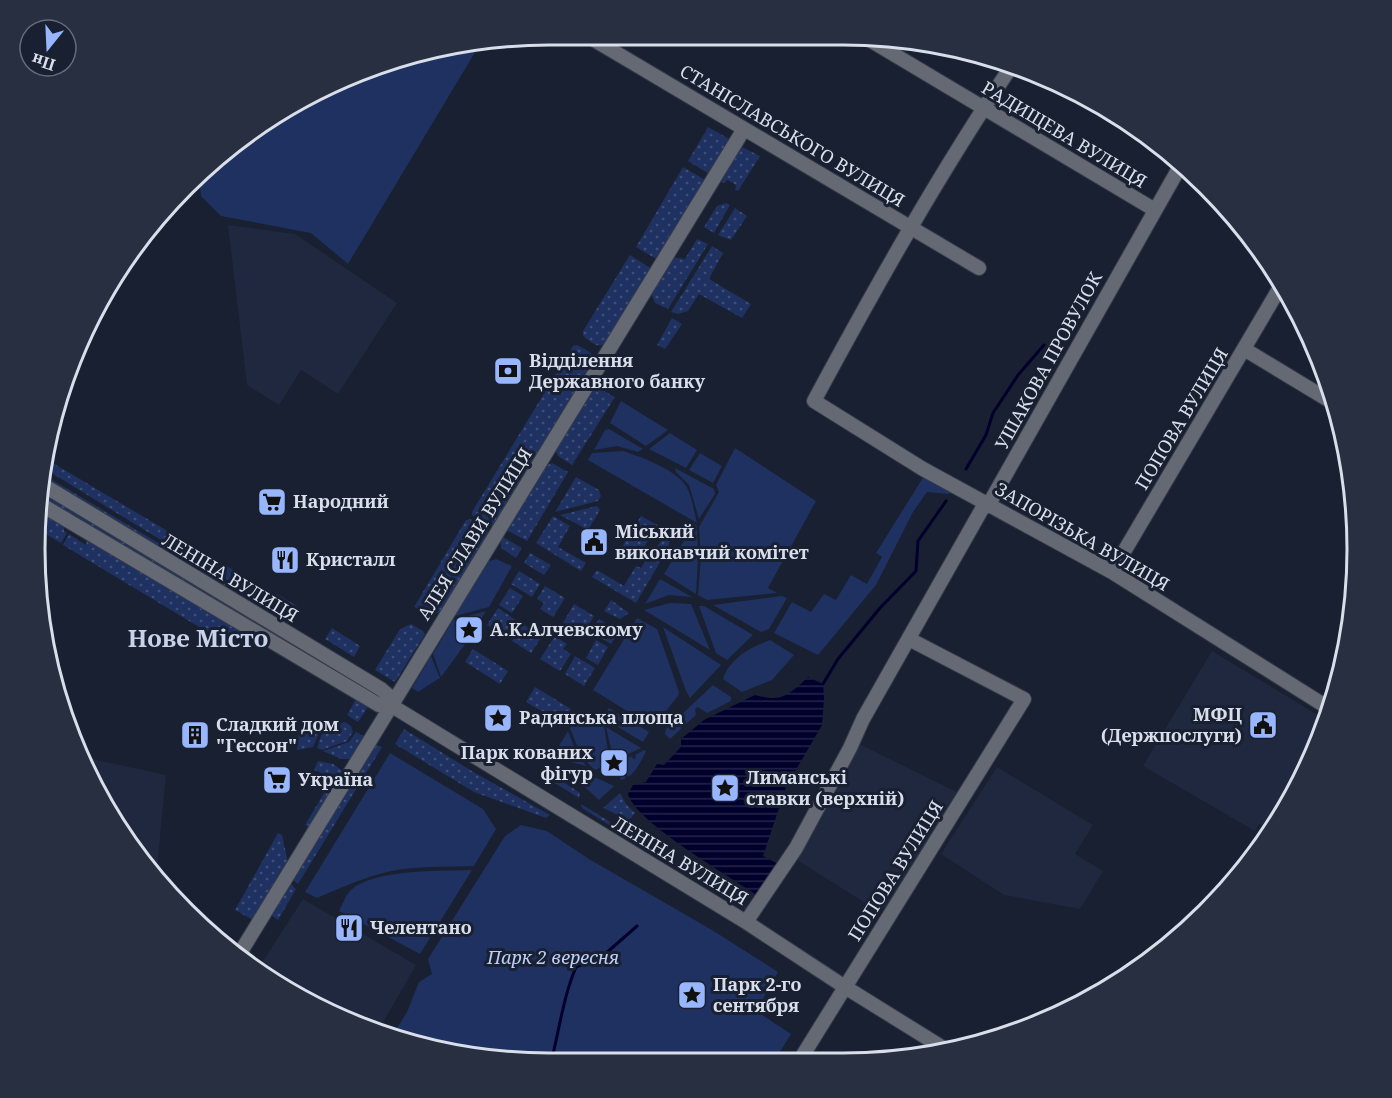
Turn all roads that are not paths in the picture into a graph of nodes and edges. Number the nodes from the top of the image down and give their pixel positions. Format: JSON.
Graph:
{"nodes":[{"id":1,"x":603,"y":45,"type":"edge"},
{"id":2,"x":880,"y":46,"type":"edge"},
{"id":3,"x":1007,"y":73,"type":"edge"},
{"id":4,"x":983,"y":108,"type":"junction"},
{"id":5,"x":744,"y":129,"type":"junction"},
{"id":6,"x":1177,"y":172,"type":"edge"},
{"id":7,"x":1155,"y":210,"type":"junction"},
{"id":8,"x":911,"y":228,"type":"junction"},
{"id":9,"x":979,"y":268,"type":"dead end"},
{"id":10,"x":1277,"y":293,"type":"edge"},
{"id":11,"x":1244,"y":349,"type":"junction"},
{"id":12,"x":1323,"y":397,"type":"edge"},
{"id":13,"x":49,"y":488,"type":"edge"},
{"id":14,"x":989,"y":504,"type":"junction"},
{"id":15,"x":47,"y":508,"type":"edge"},
{"id":16,"x":1112,"y":572,"type":"junction"},
{"id":17,"x":909,"y":639,"type":"junction"},
{"id":18,"x":1322,"y":704,"type":"edge"},
{"id":19,"x":392,"y":706,"type":"junction"},
{"id":20,"x":746,"y":922,"type":"junction"},
{"id":21,"x":242,"y":949,"type":"edge"},
{"id":22,"x":845,"y":987,"type":"junction"},
{"id":23,"x":936,"y":1044,"type":"edge"},
{"id":24,"x":804,"y":1053,"type":"edge"}],
"edges":[{"from":1,"to":5,"type":"street","name":"СТАНІСЛАВСЬКОГО ВУЛИЦЯ"},
{"from":2,"to":4,"type":"street","name":"РАДИЩЕВА ВУЛИЦЯ"},
{"from":3,"to":4,"type":"street"},
{"from":4,"to":7,"type":"street","name":"РАДИЩЕВА ВУЛИЦЯ"},
{"from":4,"to":8,"type":"street"},
{"from":5,"to":8,"type":"street","name":"СТАНІСЛАВСЬКОГО ВУЛИЦЯ"},
{"from":5,"to":19,"type":"street","name":"АЛЕЯ СЛАВИ ВУЛИЦЯ"},
{"from":6,"to":7,"type":"street","name":"УШАКОВА ПРОВУЛОК"},
{"from":7,"to":14,"type":"street","name":"УШАКОВА ПРОВУЛОК"},
{"from":8,"to":9,"type":"street","name":"СТАНІСЛАВСЬКОГО ВУЛИЦЯ"},
{"from":8,"to":14,"type":"street","name":"ЗАПОРІЗЬКА ВУЛИЦЯ"},
{"from":10,"to":11,"type":"street","name":"ПОПОВА ВУЛИЦЯ"},
{"from":11,"to":12,"type":"street"},
{"from":11,"to":16,"type":"street","name":"ПОПОВА ВУЛИЦЯ"},
{"from":13,"to":19,"type":"street","name":"ЛЕНІНА ВУЛИЦЯ"},
{"from":14,"to":16,"type":"street","name":"ЗАПОРІЗЬКА ВУЛИЦЯ"},
{"from":14,"to":17,"type":"street","name":"УШАКОВА ПРОВУЛОК"},
{"from":15,"to":19,"type":"street","name":"ЛЕНІНА ВУЛИЦЯ"},
{"from":16,"to":18,"type":"street","name":"ЗАПОРІЗЬКА ВУЛИЦЯ"},
{"from":17,"to":20,"type":"street","name":"УШАКОВА ПРОВУЛОК"},
{"from":17,"to":22,"type":"street","name":"ПОПОВА ВУЛИЦЯ"},
{"from":19,"to":20,"type":"street","name":"ЛЕНІНА ВУЛИЦЯ"},
{"from":19,"to":21,"type":"street","name":"АЛЕЯ СЛАВИ ВУЛИЦЯ"},
{"from":20,"to":22,"type":"street","name":"ЛЕНІНА ВУЛИЦЯ"},
{"from":22,"to":23,"type":"street","name":"ЛЕНІНА ВУЛИЦЯ"},
{"from":22,"to":24,"type":"street","name":"ПОПОВА ВУЛИЦЯ"}]}
